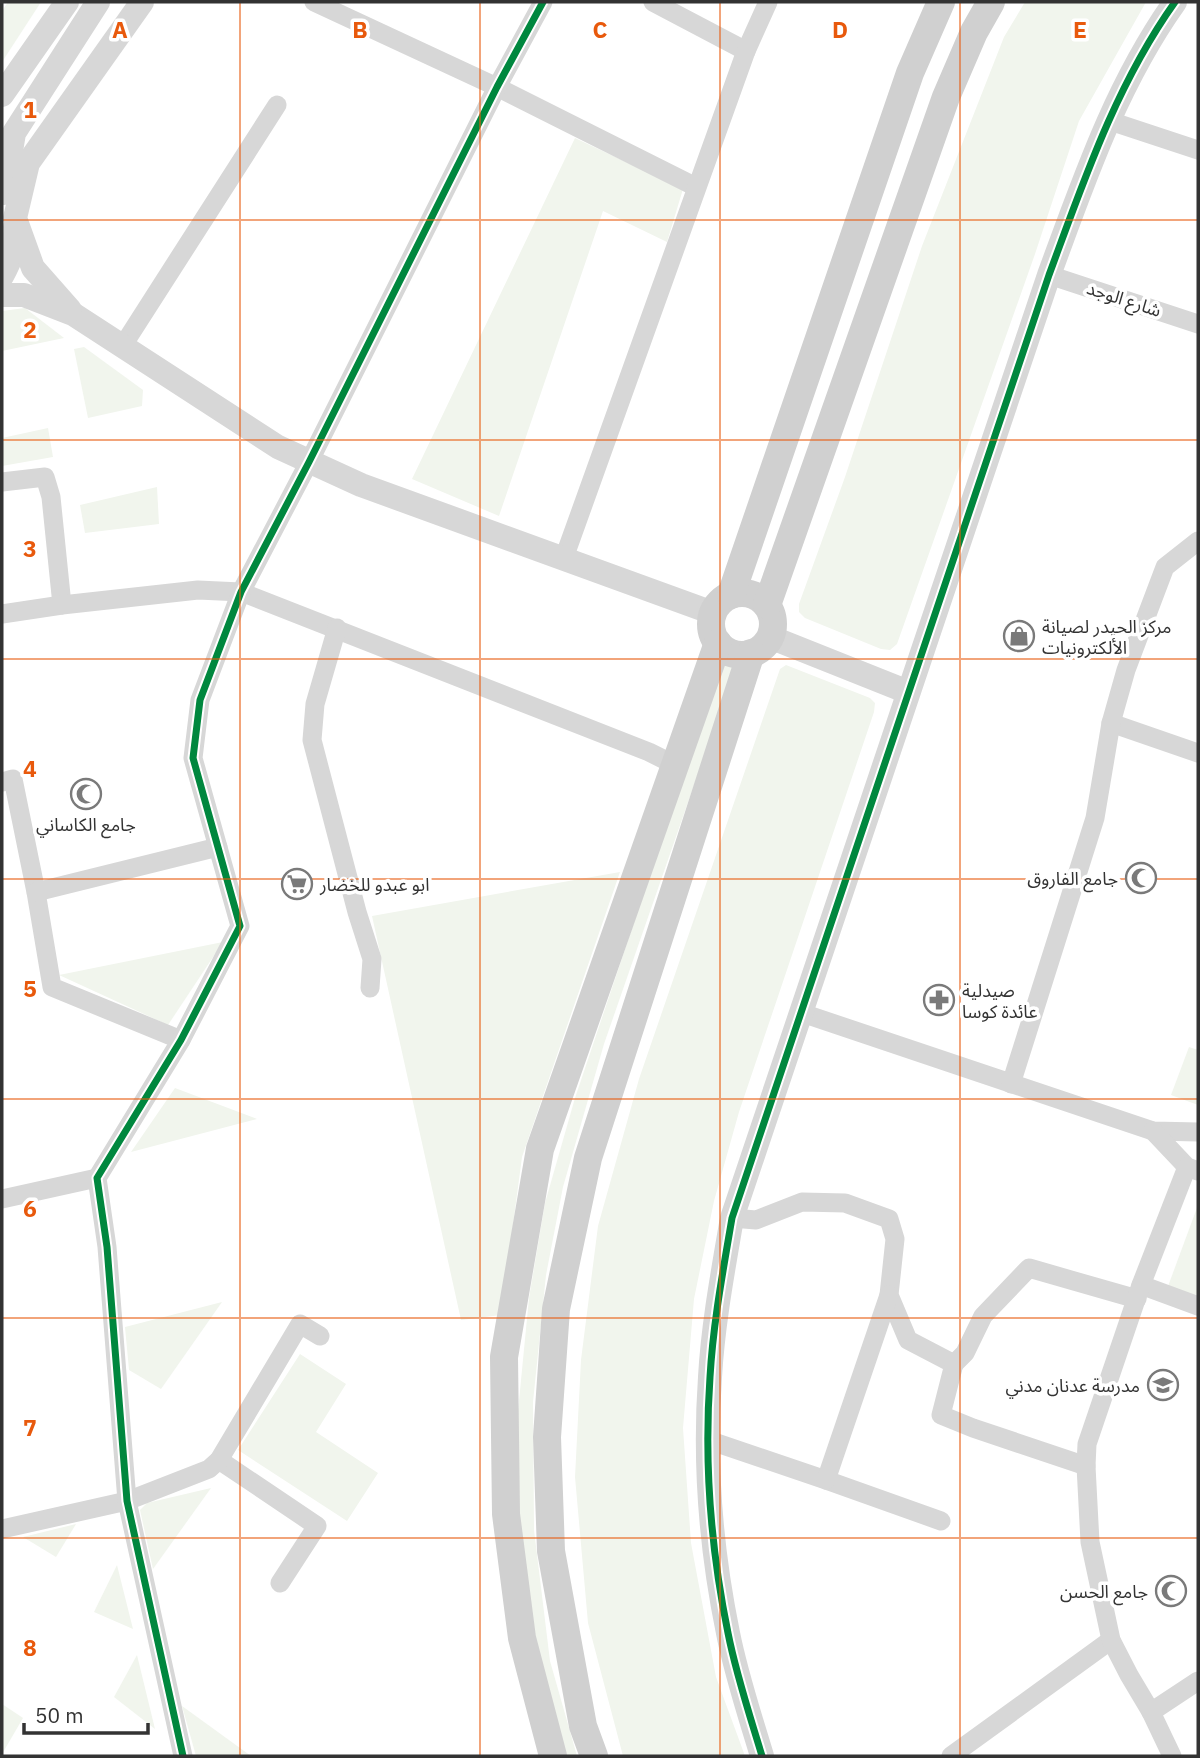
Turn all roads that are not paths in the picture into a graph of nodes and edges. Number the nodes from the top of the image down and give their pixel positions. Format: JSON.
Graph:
{"nodes":[{"id":1,"x":67,"y":2,"type":"edge"},
{"id":2,"x":98,"y":2,"type":"edge"},
{"id":3,"x":142,"y":2,"type":"edge"},
{"id":4,"x":314,"y":2,"type":"edge"},
{"id":5,"x":543,"y":2,"type":"edge"},
{"id":6,"x":653,"y":2,"type":"edge"},
{"id":7,"x":768,"y":2,"type":"edge"},
{"id":8,"x":941,"y":2,"type":"edge"},
{"id":9,"x":991,"y":2,"type":"edge"},
{"id":10,"x":1174,"y":2,"type":"edge"},
{"id":11,"x":335,"y":6,"type":"edge"},
{"id":12,"x":746,"y":51,"type":"junction"},
{"id":13,"x":497,"y":86,"type":"junction"},
{"id":14,"x":2,"y":96,"type":"edge"},
{"id":15,"x":277,"y":105,"type":"dead end"},
{"id":16,"x":1107,"y":120,"type":"junction"},
{"id":17,"x":1198,"y":150,"type":"edge"},
{"id":18,"x":696,"y":187,"type":"junction"},
{"id":19,"x":3,"y":191,"type":"edge"},
{"id":20,"x":15,"y":218,"type":"junction"},
{"id":21,"x":1049,"y":275,"type":"junction"},
{"id":22,"x":2,"y":276,"type":"edge"},
{"id":23,"x":2,"y":295,"type":"edge"},
{"id":24,"x":73,"y":314,"type":"junction"},
{"id":25,"x":1198,"y":324,"type":"edge"},
{"id":26,"x":122,"y":347,"type":"junction"},
{"id":27,"x":309,"y":462,"type":"junction"},
{"id":28,"x":2,"y":482,"type":"edge"},
{"id":29,"x":1198,"y":541,"type":"edge"},
{"id":30,"x":564,"y":558,"type":"junction"},
{"id":31,"x":241,"y":592,"type":"junction"},
{"id":32,"x":722,"y":604,"type":"junction"},
{"id":33,"x":62,"y":605,"type":"junction"},
{"id":34,"x":767,"y":605,"type":"junction"},
{"id":35,"x":2,"y":614,"type":"edge"},
{"id":36,"x":337,"y":628,"type":"junction"},
{"id":37,"x":718,"y":643,"type":"junction"},
{"id":38,"x":761,"y":645,"type":"junction"},
{"id":39,"x":908,"y":692,"type":"junction"},
{"id":40,"x":1111,"y":723,"type":"junction"},
{"id":41,"x":1198,"y":753,"type":"edge"},
{"id":42,"x":675,"y":765,"type":"junction"},
{"id":43,"x":2,"y":782,"type":"edge"},
{"id":44,"x":218,"y":847,"type":"junction"},
{"id":45,"x":36,"y":892,"type":"junction"},
{"id":46,"x":370,"y":988,"type":"dead end"},
{"id":47,"x":802,"y":1013,"type":"junction"},
{"id":48,"x":181,"y":1040,"type":"junction"},
{"id":49,"x":1011,"y":1084,"type":"junction"},
{"id":50,"x":1153,"y":1131,"type":"junction"},
{"id":51,"x":1198,"y":1132,"type":"edge"},
{"id":52,"x":1193,"y":1169,"type":"edge"},
{"id":53,"x":97,"y":1178,"type":"junction"},
{"id":54,"x":2,"y":1195,"type":"edge"},
{"id":55,"x":732,"y":1218,"type":"junction"},
{"id":56,"x":1139,"y":1292,"type":"junction"},
{"id":57,"x":889,"y":1295,"type":"junction"},
{"id":58,"x":1198,"y":1306,"type":"edge"},
{"id":59,"x":320,"y":1336,"type":"dead end"},
{"id":60,"x":954,"y":1364,"type":"junction"},
{"id":61,"x":708,"y":1440,"type":"junction"},
{"id":62,"x":219,"y":1460,"type":"junction"},
{"id":63,"x":1086,"y":1466,"type":"junction"},
{"id":64,"x":826,"y":1480,"type":"junction"},
{"id":65,"x":127,"y":1502,"type":"junction"},
{"id":66,"x":941,"y":1521,"type":"dead end"},
{"id":67,"x":2,"y":1529,"type":"edge"},
{"id":68,"x":281,"y":1583,"type":"dead end"},
{"id":69,"x":1111,"y":1640,"type":"junction"},
{"id":70,"x":1198,"y":1681,"type":"edge"},
{"id":71,"x":1151,"y":1712,"type":"junction"},
{"id":72,"x":183,"y":1756,"type":"edge"},
{"id":73,"x":553,"y":1756,"type":"edge"},
{"id":74,"x":594,"y":1756,"type":"edge"},
{"id":75,"x":762,"y":1756,"type":"edge"},
{"id":76,"x":951,"y":1756,"type":"edge"},
{"id":77,"x":1172,"y":1756,"type":"edge"}],
"edges":[{"from":1,"to":14,"type":"street"},
{"from":2,"to":19,"type":"street"},
{"from":3,"to":20,"type":"street"},
{"from":4,"to":11,"type":"street"},
{"from":5,"to":13,"type":"street"},
{"from":6,"to":12,"type":"street"},
{"from":7,"to":12,"type":"street"},
{"from":8,"to":32,"type":"main road"},
{"from":9,"to":34,"type":"main road"},
{"from":10,"to":16,"type":"street"},
{"from":11,"to":13,"type":"street"},
{"from":12,"to":18,"type":"street"},
{"from":13,"to":18,"type":"street"},
{"from":13,"to":27,"type":"street"},
{"from":15,"to":26,"type":"street"},
{"from":16,"to":17,"type":"street"},
{"from":16,"to":21,"type":"street"},
{"from":18,"to":30,"type":"street"},
{"from":19,"to":20,"type":"street"},
{"from":20,"to":22,"type":"street"},
{"from":20,"to":24,"type":"street"},
{"from":21,"to":25,"type":"street","name":"شارع الوجد"},
{"from":21,"to":39,"type":"street"},
{"from":23,"to":24,"type":"street"},
{"from":24,"to":26,"type":"street"},
{"from":26,"to":27,"type":"street"},
{"from":27,"to":30,"type":"street"},
{"from":27,"to":31,"type":"street"},
{"from":28,"to":33,"type":"street"},
{"from":29,"to":40,"type":"street"},
{"from":30,"to":32,"type":"street"},
{"from":31,"to":33,"type":"street"},
{"from":31,"to":36,"type":"street"},
{"from":31,"to":44,"type":"street"},
{"from":32,"to":34,"type":"main road"},
{"from":32,"to":37,"type":"main road"},
{"from":33,"to":35,"type":"street"},
{"from":34,"to":38,"type":"main road"},
{"from":36,"to":42,"type":"street"},
{"from":36,"to":46,"type":"street"},
{"from":37,"to":38,"type":"main road"},
{"from":37,"to":42,"type":"main road"},
{"from":38,"to":39,"type":"street"},
{"from":38,"to":74,"type":"main road"},
{"from":39,"to":47,"type":"street"},
{"from":40,"to":41,"type":"street"},
{"from":40,"to":49,"type":"street"},
{"from":42,"to":73,"type":"main road"},
{"from":43,"to":45,"type":"street"},
{"from":44,"to":45,"type":"street"},
{"from":44,"to":48,"type":"street"},
{"from":45,"to":48,"type":"street"},
{"from":47,"to":49,"type":"street"},
{"from":47,"to":55,"type":"street"},
{"from":48,"to":53,"type":"street"},
{"from":49,"to":50,"type":"street"},
{"from":50,"to":51,"type":"street"},
{"from":50,"to":52,"type":"street"},
{"from":52,"to":56,"type":"street"},
{"from":53,"to":54,"type":"street"},
{"from":53,"to":65,"type":"street"},
{"from":55,"to":57,"type":"street"},
{"from":55,"to":61,"type":"street"},
{"from":56,"to":58,"type":"street"},
{"from":56,"to":60,"type":"street"},
{"from":56,"to":63,"type":"street"},
{"from":57,"to":60,"type":"street"},
{"from":57,"to":64,"type":"street"},
{"from":59,"to":62,"type":"street"},
{"from":60,"to":63,"type":"street"},
{"from":61,"to":64,"type":"street"},
{"from":61,"to":75,"type":"street"},
{"from":62,"to":65,"type":"street"},
{"from":62,"to":68,"type":"street"},
{"from":63,"to":69,"type":"street"},
{"from":64,"to":66,"type":"street"},
{"from":65,"to":67,"type":"street"},
{"from":65,"to":72,"type":"street"},
{"from":69,"to":71,"type":"street"},
{"from":69,"to":76,"type":"street"},
{"from":70,"to":71,"type":"street"},
{"from":71,"to":77,"type":"street"}]}
